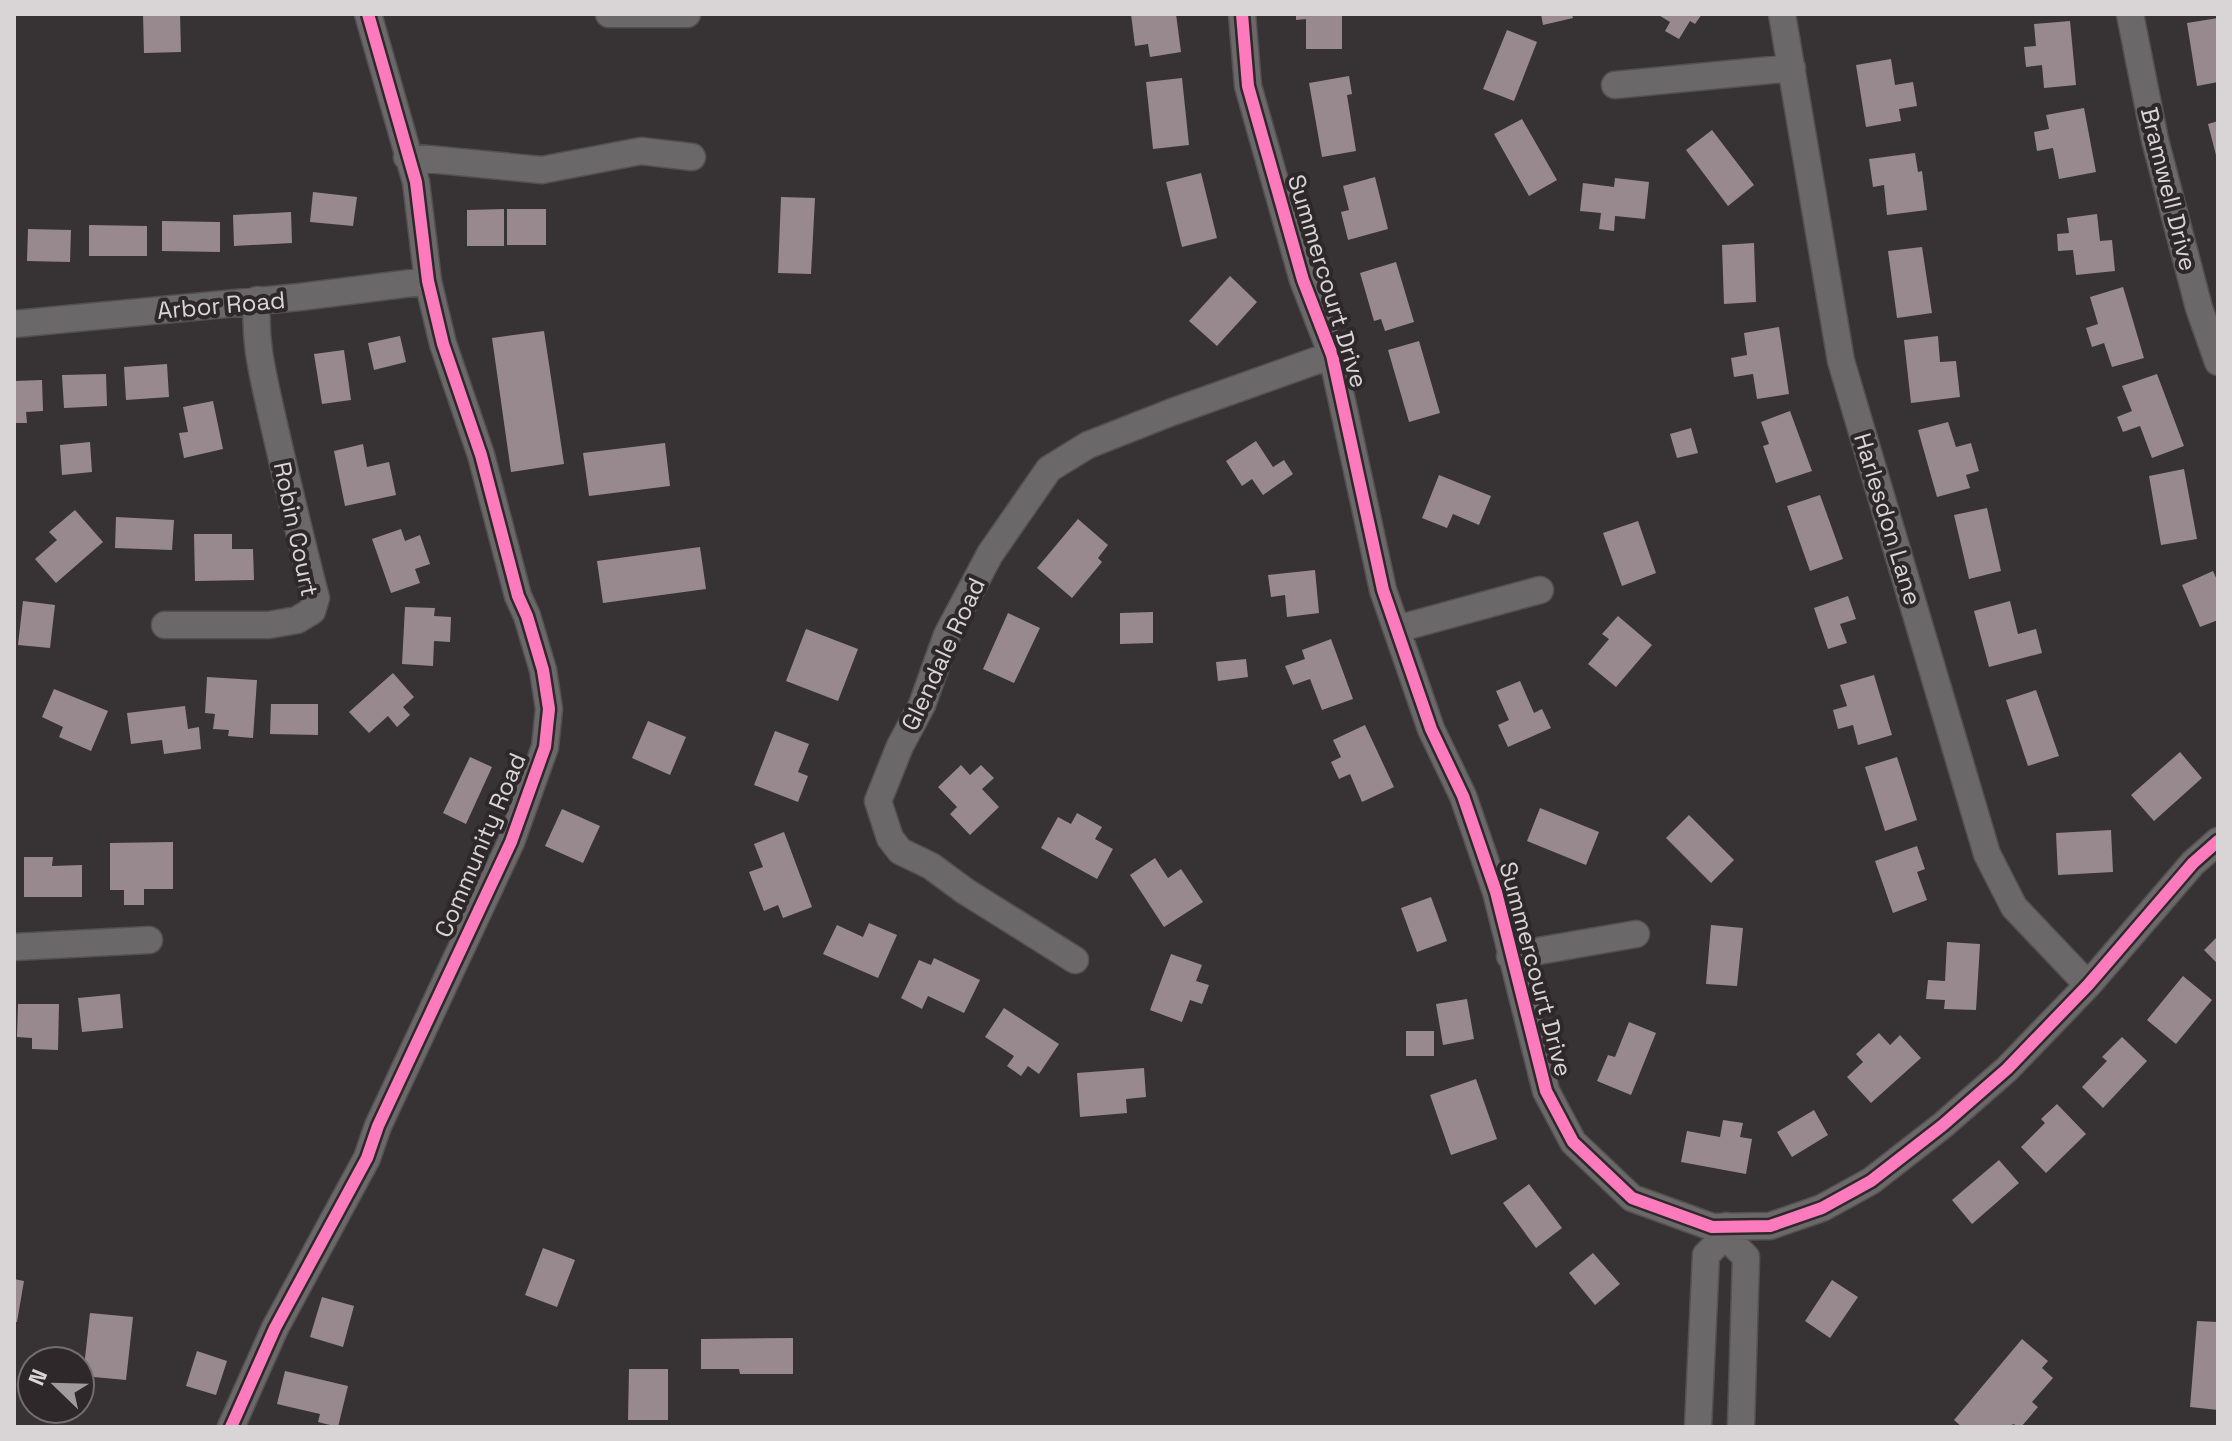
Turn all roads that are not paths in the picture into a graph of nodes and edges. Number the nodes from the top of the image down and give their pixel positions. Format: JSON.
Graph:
{"nodes":[{"id":1,"x":368,"y":14,"type":"edge"},
{"id":2,"x":609,"y":14,"type":"edge"},
{"id":3,"x":687,"y":14,"type":"edge"},
{"id":4,"x":1242,"y":14,"type":"edge"},
{"id":5,"x":1782,"y":14,"type":"edge"},
{"id":6,"x":2130,"y":14,"type":"edge"},
{"id":7,"x":1792,"y":68,"type":"junction"},
{"id":8,"x":1615,"y":85,"type":"dead end"},
{"id":9,"x":407,"y":157,"type":"junction"},
{"id":10,"x":692,"y":157,"type":"dead end"},
{"id":11,"x":428,"y":281,"type":"junction"},
{"id":12,"x":257,"y":300,"type":"junction"},
{"id":13,"x":14,"y":324,"type":"edge"},
{"id":14,"x":1332,"y":355,"type":"junction"},
{"id":15,"x":2218,"y":362,"type":"edge"},
{"id":16,"x":1540,"y":590,"type":"dead end"},
{"id":17,"x":165,"y":625,"type":"dead end"},
{"id":18,"x":1397,"y":629,"type":"junction"},
{"id":19,"x":2218,"y":841,"type":"edge"},
{"id":20,"x":1636,"y":934,"type":"dead end"},
{"id":21,"x":149,"y":940,"type":"dead end"},
{"id":22,"x":14,"y":947,"type":"edge"},
{"id":23,"x":1510,"y":956,"type":"junction"},
{"id":24,"x":1075,"y":960,"type":"dead end"},
{"id":25,"x":2088,"y":985,"type":"junction"},
{"id":26,"x":1726,"y":1231,"type":"junction"},
{"id":27,"x":231,"y":1427,"type":"edge"},
{"id":28,"x":1698,"y":1427,"type":"edge"},
{"id":29,"x":1741,"y":1427,"type":"edge"}],
"edges":[{"from":1,"to":9,"type":"street","name":"Community Road"},
{"from":2,"to":3,"type":"street"},
{"from":4,"to":14,"type":"street","name":"Summercourt Drive"},
{"from":5,"to":7,"type":"street","name":"Harlesdon Lane"},
{"from":6,"to":15,"type":"street","name":"Bramwell Drive"},
{"from":7,"to":8,"type":"street"},
{"from":7,"to":25,"type":"street","name":"Harlesdon Lane"},
{"from":9,"to":10,"type":"street"},
{"from":9,"to":11,"type":"street","name":"Community Road"},
{"from":11,"to":12,"type":"street","name":"Arbor Road"},
{"from":11,"to":27,"type":"street","name":"Community Road"},
{"from":12,"to":13,"type":"street","name":"Arbor Road"},
{"from":12,"to":17,"type":"street","name":"Robin Court"},
{"from":14,"to":18,"type":"street","name":"Summercourt Drive"},
{"from":14,"to":24,"type":"street","name":"Glendale Road"},
{"from":16,"to":18,"type":"street"},
{"from":18,"to":23,"type":"street","name":"Summercourt Drive"},
{"from":19,"to":25,"type":"street","name":"Summercourt Drive"},
{"from":20,"to":23,"type":"street"},
{"from":21,"to":22,"type":"street"},
{"from":23,"to":26,"type":"street","name":"Summercourt Drive"},
{"from":25,"to":26,"type":"street","name":"Summercourt Drive"},
{"from":26,"to":28,"type":"street"},
{"from":26,"to":29,"type":"street"}]}
